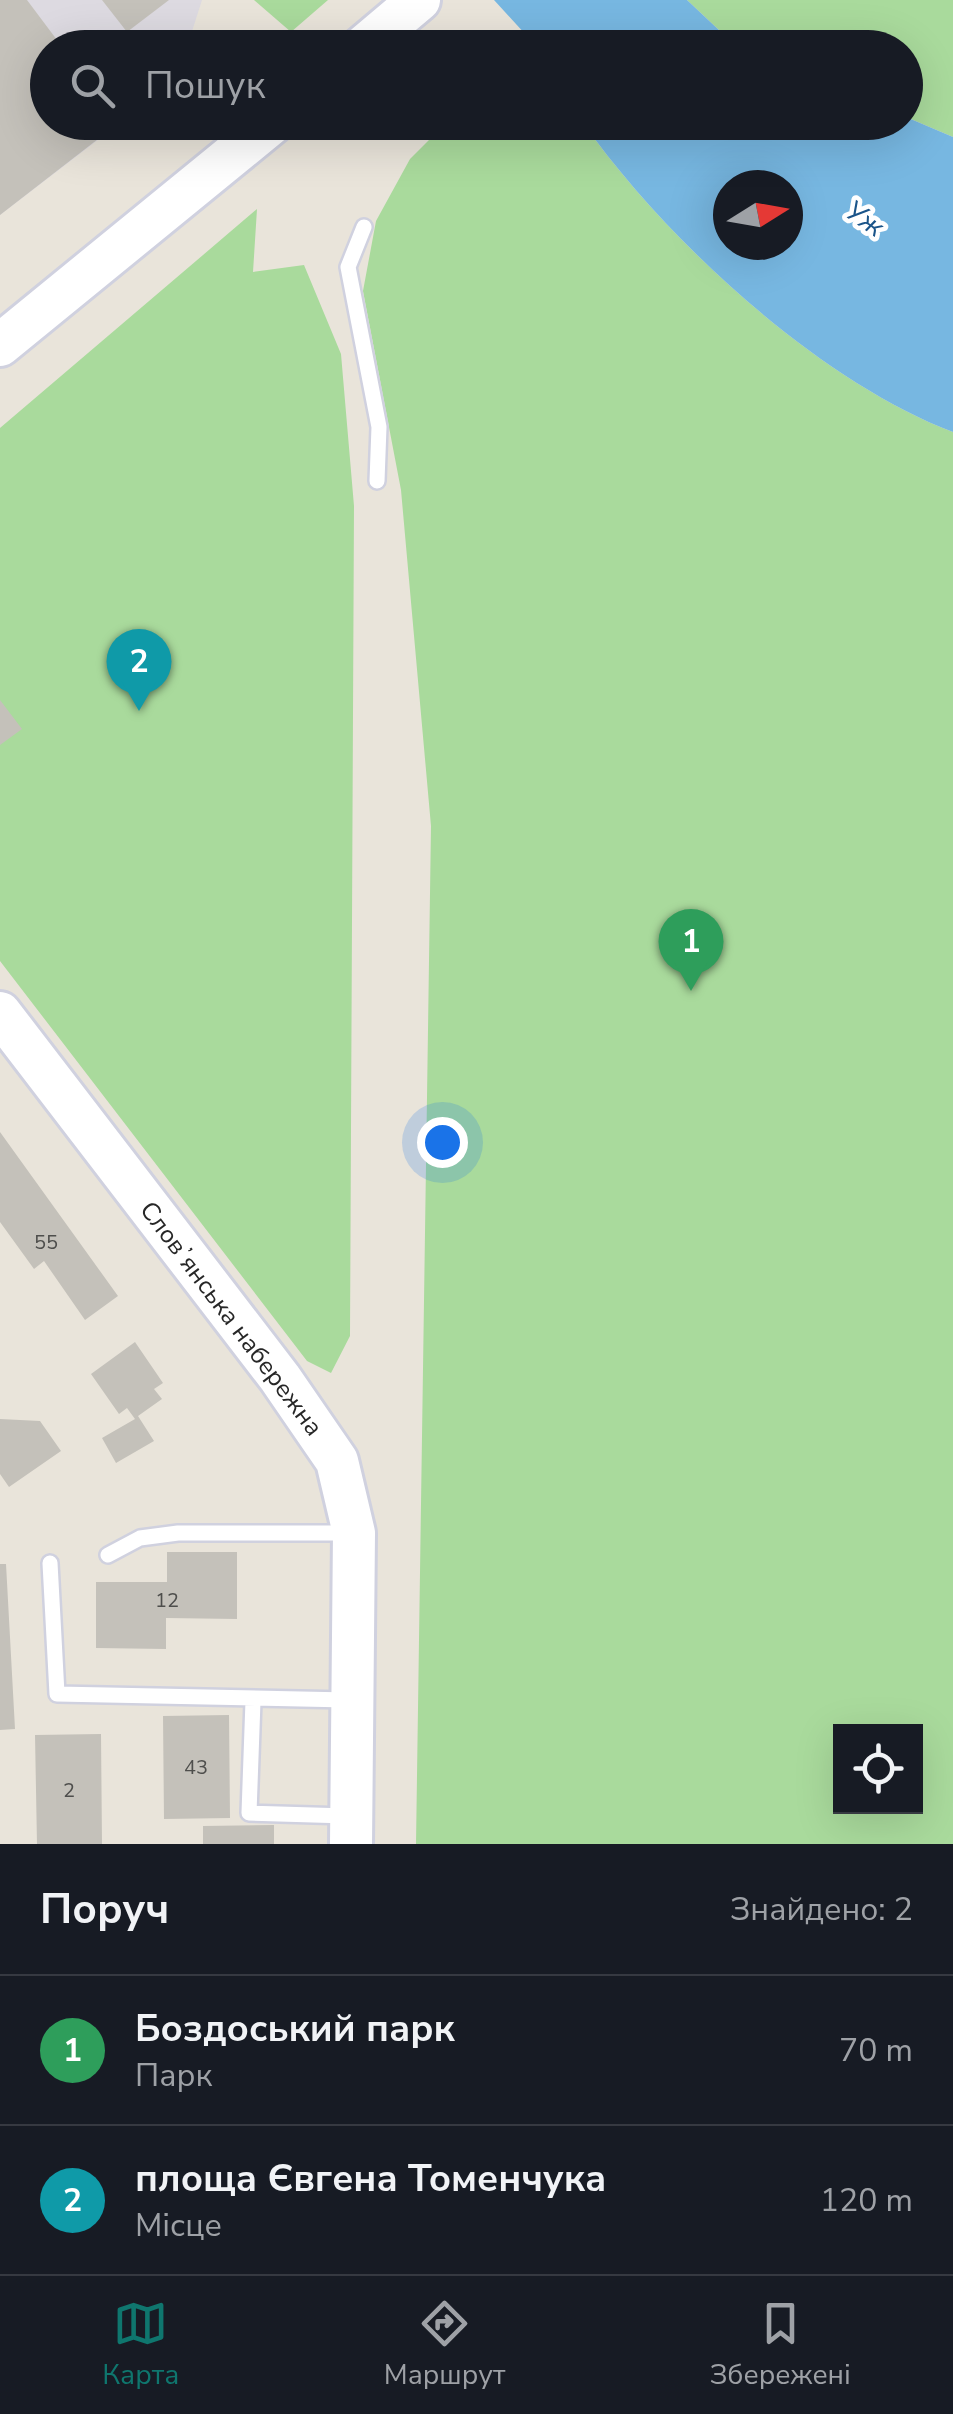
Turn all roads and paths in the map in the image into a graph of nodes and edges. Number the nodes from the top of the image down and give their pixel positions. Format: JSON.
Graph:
{"nodes":[{"id":1,"x":419,"y":0,"type":"edge"},
{"id":2,"x":383,"y":30,"type":"edge"},
{"id":3,"x":251,"y":140,"type":"edge"},
{"id":4,"x":364,"y":228,"type":"dead end"},
{"id":5,"x":0,"y":345,"type":"edge"},
{"id":6,"x":376,"y":480,"type":"dead end"},
{"id":7,"x":0,"y":1013,"type":"edge"},
{"id":8,"x":354,"y":1533,"type":"junction"},
{"id":9,"x":108,"y":1556,"type":"dead end"},
{"id":10,"x":50,"y":1564,"type":"dead end"},
{"id":11,"x":253,"y":1700,"type":"junction"},
{"id":12,"x":352,"y":1700,"type":"junction"},
{"id":13,"x":351,"y":1830,"type":"edge"}],
"edges":[{"from":1,"to":2,"type":"street"},
{"from":3,"to":5,"type":"street"},
{"from":4,"to":6,"type":"lane"},
{"from":7,"to":8,"type":"street","name":"Словʼянська набережна"},
{"from":8,"to":9,"type":"lane"},
{"from":8,"to":12,"type":"street","name":"Словʼянська набережна"},
{"from":10,"to":11,"type":"lane"},
{"from":11,"to":12,"type":"lane"},
{"from":11,"to":13,"type":"lane"},
{"from":12,"to":13,"type":"street","name":"Словʼянська набережна"}]}
